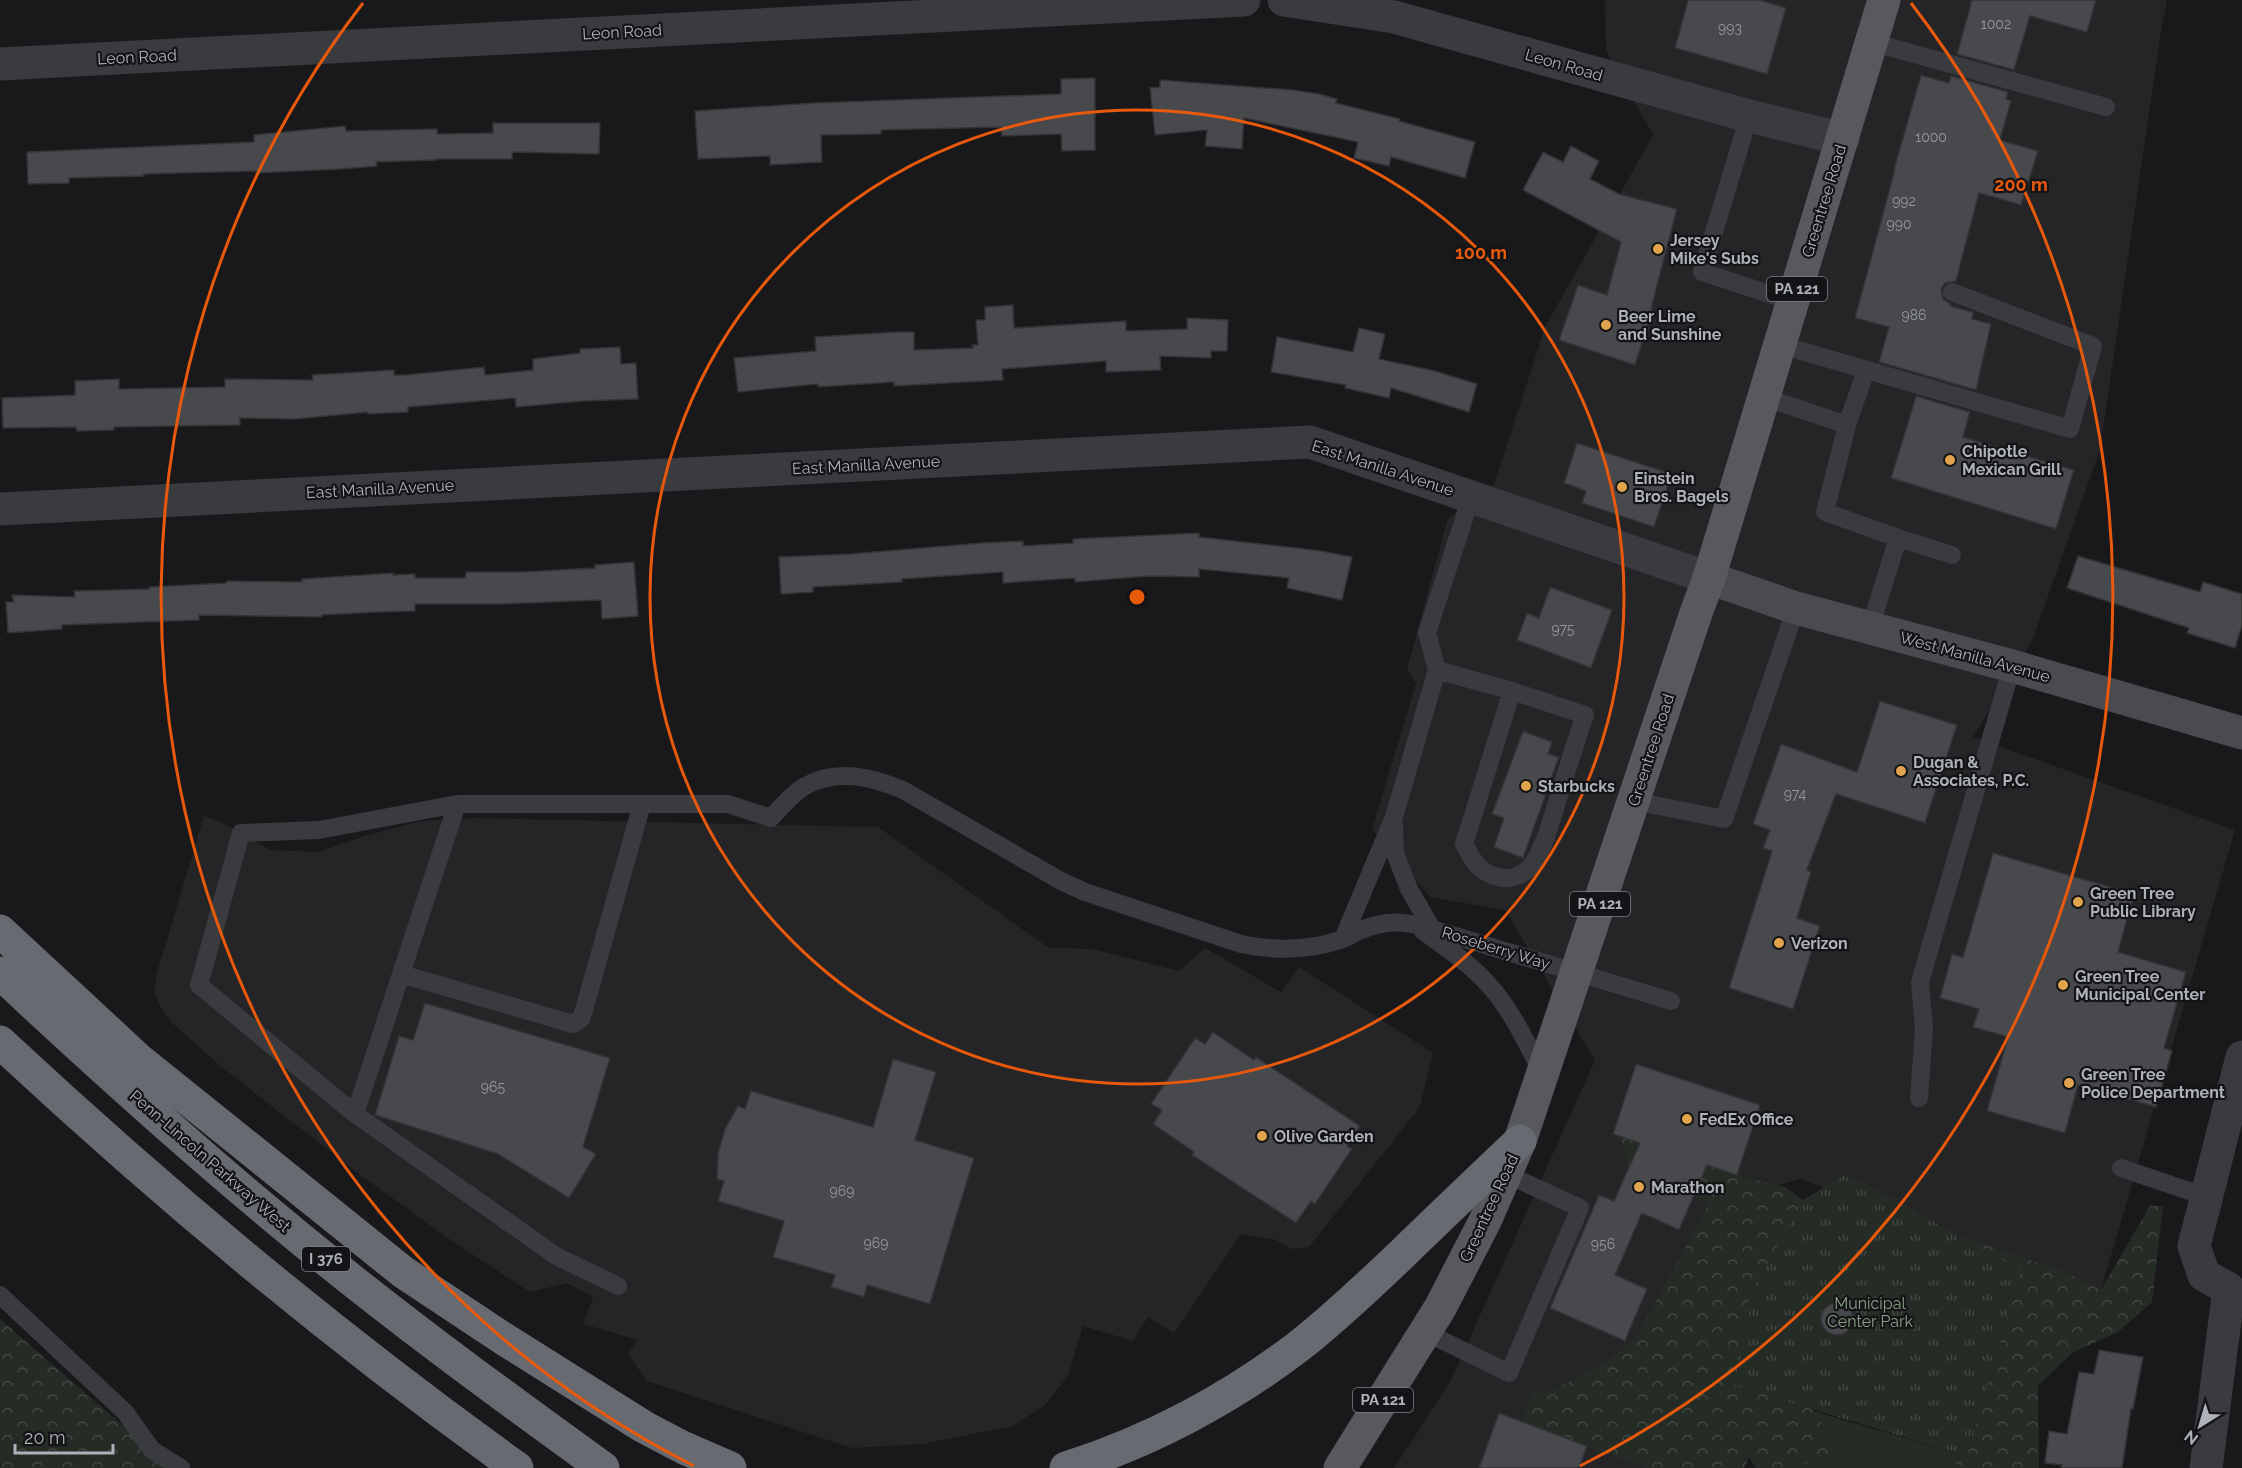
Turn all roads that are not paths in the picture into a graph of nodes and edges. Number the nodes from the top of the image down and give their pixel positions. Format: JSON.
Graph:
{"nodes":[{"id":1,"x":1244,"y":0,"type":"edge"},
{"id":2,"x":1284,"y":0,"type":"edge"},
{"id":3,"x":1884,"y":0,"type":"edge"},
{"id":4,"x":1871,"y":42,"type":"junction"},
{"id":5,"x":0,"y":64,"type":"edge"},
{"id":6,"x":2106,"y":107,"type":"dead end"},
{"id":7,"x":1749,"y":116,"type":"junction"},
{"id":8,"x":1843,"y":139,"type":"junction"},
{"id":9,"x":1952,"y":291,"type":"dead end"},
{"id":10,"x":1794,"y":302,"type":"junction"},
{"id":11,"x":1781,"y":345,"type":"junction"},
{"id":12,"x":1866,"y":370,"type":"junction"},
{"id":13,"x":1764,"y":397,"type":"junction"},
{"id":14,"x":1847,"y":425,"type":"junction"},
{"id":15,"x":1471,"y":497,"type":"junction"},
{"id":16,"x":0,"y":508,"type":"edge"},
{"id":17,"x":1898,"y":538,"type":"junction"},
{"id":18,"x":1952,"y":555,"type":"dead end"},
{"id":19,"x":1709,"y":578,"type":"junction"},
{"id":20,"x":1796,"y":608,"type":"junction"},
{"id":21,"x":1870,"y":628,"type":"junction"},
{"id":22,"x":2012,"y":666,"type":"junction"},
{"id":23,"x":1437,"y":670,"type":"junction"},
{"id":24,"x":1512,"y":692,"type":"junction"},
{"id":25,"x":2242,"y":734,"type":"edge"},
{"id":26,"x":1634,"y":801,"type":"junction"},
{"id":27,"x":457,"y":804,"type":"junction"},
{"id":28,"x":642,"y":804,"type":"junction"},
{"id":29,"x":1394,"y":817,"type":"junction"},
{"id":30,"x":1423,"y":926,"type":"junction"},
{"id":31,"x":0,"y":931,"type":"edge"},
{"id":32,"x":1343,"y":939,"type":"junction"},
{"id":33,"x":0,"y":973,"type":"edge"},
{"id":34,"x":1577,"y":973,"type":"junction"},
{"id":35,"x":401,"y":974,"type":"junction"},
{"id":36,"x":1671,"y":1001,"type":"dead end"},
{"id":37,"x":0,"y":1042,"type":"edge"},
{"id":38,"x":2242,"y":1057,"type":"edge"},
{"id":39,"x":1544,"y":1075,"type":"junction"},
{"id":40,"x":1919,"y":1098,"type":"dead end"},
{"id":41,"x":355,"y":1114,"type":"junction"},
{"id":42,"x":1520,"y":1141,"type":"junction"},
{"id":43,"x":2121,"y":1168,"type":"dead end"},
{"id":44,"x":1506,"y":1174,"type":"junction"},
{"id":45,"x":2207,"y":1197,"type":"junction"},
{"id":46,"x":618,"y":1286,"type":"dead end"},
{"id":47,"x":2236,"y":1289,"type":"edge"},
{"id":48,"x":0,"y":1295,"type":"edge"},
{"id":49,"x":1425,"y":1332,"type":"junction"},
{"id":50,"x":181,"y":1468,"type":"edge"},
{"id":51,"x":517,"y":1468,"type":"edge"},
{"id":52,"x":603,"y":1468,"type":"edge"},
{"id":53,"x":730,"y":1468,"type":"edge"},
{"id":54,"x":1066,"y":1468,"type":"edge"},
{"id":55,"x":1340,"y":1468,"type":"edge"},
{"id":56,"x":2206,"y":1468,"type":"edge"}],
"edges":[{"from":1,"to":5,"type":"street","name":"Leon Road"},
{"from":2,"to":7,"type":"street","name":"Leon Road"},
{"from":3,"to":4,"type":"main road","name":"Greentree Road","number":"PA 121"},
{"from":4,"to":6,"type":"lane"},
{"from":4,"to":8,"type":"main road","name":"Greentree Road","number":"PA 121"},
{"from":7,"to":8,"type":"street","name":"Leon Road"},
{"from":7,"to":10,"type":"lane"},
{"from":8,"to":10,"type":"main road","name":"Greentree Road","number":"PA 121"},
{"from":9,"to":12,"type":"lane"},
{"from":10,"to":11,"type":"main road","name":"Greentree Road","number":"PA 121"},
{"from":11,"to":12,"type":"lane"},
{"from":11,"to":13,"type":"main road","name":"Greentree Road","number":"PA 121"},
{"from":12,"to":14,"type":"lane"},
{"from":13,"to":14,"type":"lane"},
{"from":13,"to":19,"type":"main road","name":"Greentree Road","number":"PA 121"},
{"from":14,"to":17,"type":"lane"},
{"from":15,"to":16,"type":"street","name":"East Manilla Avenue"},
{"from":15,"to":19,"type":"street","name":"East Manilla Avenue"},
{"from":15,"to":23,"type":"lane"},
{"from":17,"to":18,"type":"lane"},
{"from":17,"to":21,"type":"lane"},
{"from":19,"to":20,"type":"street","name":"West Manilla Avenue"},
{"from":19,"to":26,"type":"main road","name":"Greentree Road","number":"PA 121"},
{"from":20,"to":21,"type":"street","name":"West Manilla Avenue"},
{"from":20,"to":26,"type":"lane"},
{"from":21,"to":22,"type":"street","name":"West Manilla Avenue"},
{"from":22,"to":25,"type":"street","name":"West Manilla Avenue"},
{"from":22,"to":40,"type":"lane"},
{"from":23,"to":24,"type":"lane"},
{"from":23,"to":29,"type":"lane"},
{"from":24,"to":24,"type":"lane"},
{"from":26,"to":34,"type":"main road","name":"Greentree Road","number":"PA 121"},
{"from":27,"to":28,"type":"lane"},
{"from":27,"to":35,"type":"lane"},
{"from":27,"to":41,"type":"lane"},
{"from":28,"to":32,"type":"lane","name":"Roseberry Way"},
{"from":28,"to":35,"type":"lane"},
{"from":29,"to":30,"type":"lane"},
{"from":29,"to":32,"type":"lane"},
{"from":30,"to":32,"type":"lane","name":"Roseberry Way"},
{"from":30,"to":34,"type":"lane","name":"Roseberry Way"},
{"from":30,"to":39,"type":"lane"},
{"from":31,"to":53,"type":"highway"},
{"from":33,"to":52,"type":"highway","name":"Penn-Lincoln Parkway West","number":"I 376"},
{"from":34,"to":36,"type":"lane","name":"Roseberry Way"},
{"from":34,"to":39,"type":"main road","name":"Greentree Road","number":"PA 121"},
{"from":35,"to":41,"type":"lane"},
{"from":37,"to":51,"type":"highway"},
{"from":38,"to":45,"type":"street"},
{"from":39,"to":42,"type":"main road","name":"Greentree Road","number":"PA 121"},
{"from":41,"to":46,"type":"lane"},
{"from":42,"to":44,"type":"main road","name":"Greentree Road","number":"PA 121"},
{"from":42,"to":54,"type":"highway"},
{"from":43,"to":45,"type":"lane"},
{"from":44,"to":49,"type":"main road","name":"Greentree Road","number":"PA 121"},
{"from":44,"to":49,"type":"lane"},
{"from":45,"to":47,"type":"street"},
{"from":47,"to":56,"type":"street"},
{"from":48,"to":50,"type":"lane"},
{"from":49,"to":55,"type":"main road","name":"Greentree Road","number":"PA 121"}]}
